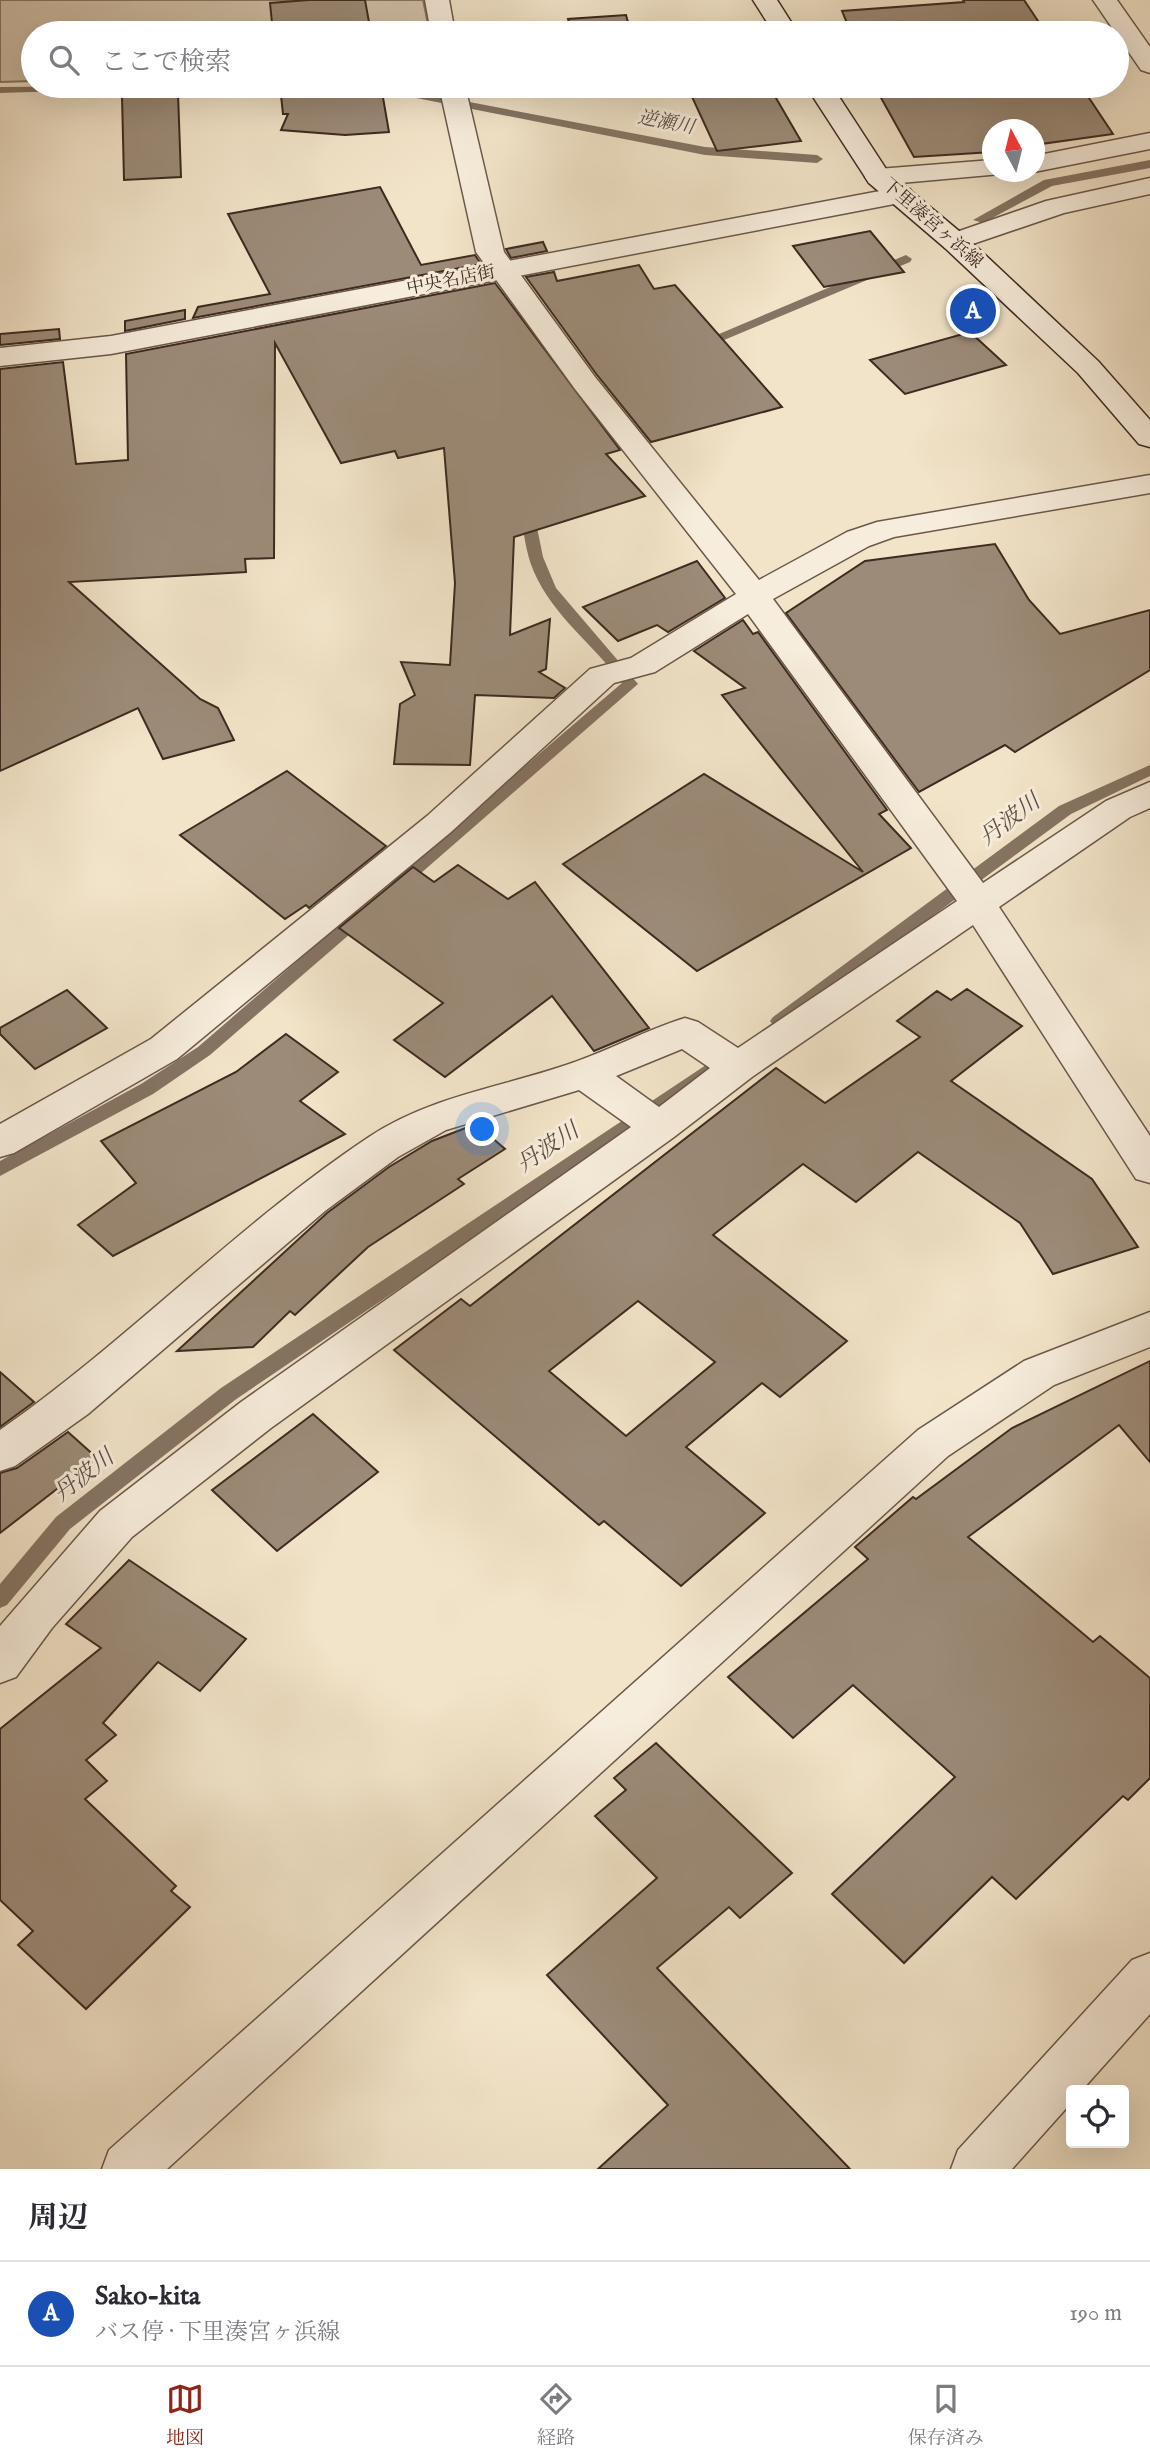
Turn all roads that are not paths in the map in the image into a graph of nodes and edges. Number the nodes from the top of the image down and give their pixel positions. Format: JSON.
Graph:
{"nodes":[{"id":1,"x":437,"y":0,"type":"edge"},
{"id":2,"x":765,"y":0,"type":"edge"},
{"id":3,"x":1105,"y":0,"type":"edge"},
{"id":4,"x":441,"y":21,"type":"edge"},
{"id":5,"x":778,"y":21,"type":"edge"},
{"id":6,"x":1120,"y":21,"type":"edge"},
{"id":7,"x":1129,"y":35,"type":"edge"},
{"id":8,"x":1150,"y":65,"type":"edge"},
{"id":9,"x":827,"y":98,"type":"edge"},
{"id":10,"x":455,"y":99,"type":"edge"},
{"id":11,"x":1150,"y":141,"type":"edge"},
{"id":12,"x":1045,"y":162,"type":"edge"},
{"id":13,"x":982,"y":169,"type":"edge"},
{"id":14,"x":878,"y":177,"type":"junction"},
{"id":15,"x":1150,"y":186,"type":"edge"},
{"id":16,"x":901,"y":195,"type":"junction"},
{"id":17,"x":955,"y":242,"type":"junction"},
{"id":18,"x":506,"y":271,"type":"junction"},
{"id":19,"x":0,"y":357,"type":"edge"},
{"id":20,"x":1150,"y":438,"type":"edge"},
{"id":21,"x":1150,"y":484,"type":"edge"},
{"id":22,"x":755,"y":596,"type":"junction"},
{"id":23,"x":1150,"y":794,"type":"edge"},
{"id":24,"x":968,"y":890,"type":"junction"},
{"id":25,"x":738,"y":1066,"type":"junction"},
{"id":26,"x":584,"y":1074,"type":"junction"},
{"id":27,"x":660,"y":1127,"type":"junction"},
{"id":28,"x":0,"y":1142,"type":"edge"},
{"id":29,"x":1150,"y":1168,"type":"edge"},
{"id":30,"x":1150,"y":1329,"type":"edge"},
{"id":31,"x":0,"y":1452,"type":"edge"},
{"id":32,"x":0,"y":1662,"type":"edge"},
{"id":33,"x":1150,"y":1977,"type":"edge"},
{"id":34,"x":128,"y":2169,"type":"edge"},
{"id":35,"x":977,"y":2169,"type":"edge"}],
"edges":[{"from":1,"to":4,"type":"street"},
{"from":2,"to":5,"type":"street"},
{"from":3,"to":6,"type":"street"},
{"from":7,"to":8,"type":"street"},
{"from":9,"to":14,"type":"street","name":"下里湊宮ヶ浜線"},
{"from":10,"to":18,"type":"street"},
{"from":11,"to":12,"type":"street"},
{"from":13,"to":14,"type":"street"},
{"from":14,"to":16,"type":"street","name":"下里湊宮ヶ浜線"},
{"from":15,"to":17,"type":"street"},
{"from":16,"to":17,"type":"street","name":"下里湊宮ヶ浜線"},
{"from":16,"to":18,"type":"street","name":"中央名店街"},
{"from":17,"to":20,"type":"street","name":"下里湊宮ヶ浜線"},
{"from":18,"to":19,"type":"street","name":"中央名店街"},
{"from":18,"to":22,"type":"street"},
{"from":21,"to":22,"type":"street"},
{"from":22,"to":24,"type":"street"},
{"from":22,"to":28,"type":"street"},
{"from":23,"to":24,"type":"street"},
{"from":24,"to":25,"type":"street"},
{"from":24,"to":29,"type":"street"},
{"from":25,"to":26,"type":"street"},
{"from":25,"to":27,"type":"street"},
{"from":26,"to":27,"type":"street"},
{"from":26,"to":31,"type":"street"},
{"from":27,"to":32,"type":"street"},
{"from":30,"to":34,"type":"street"},
{"from":33,"to":35,"type":"street"}]}
